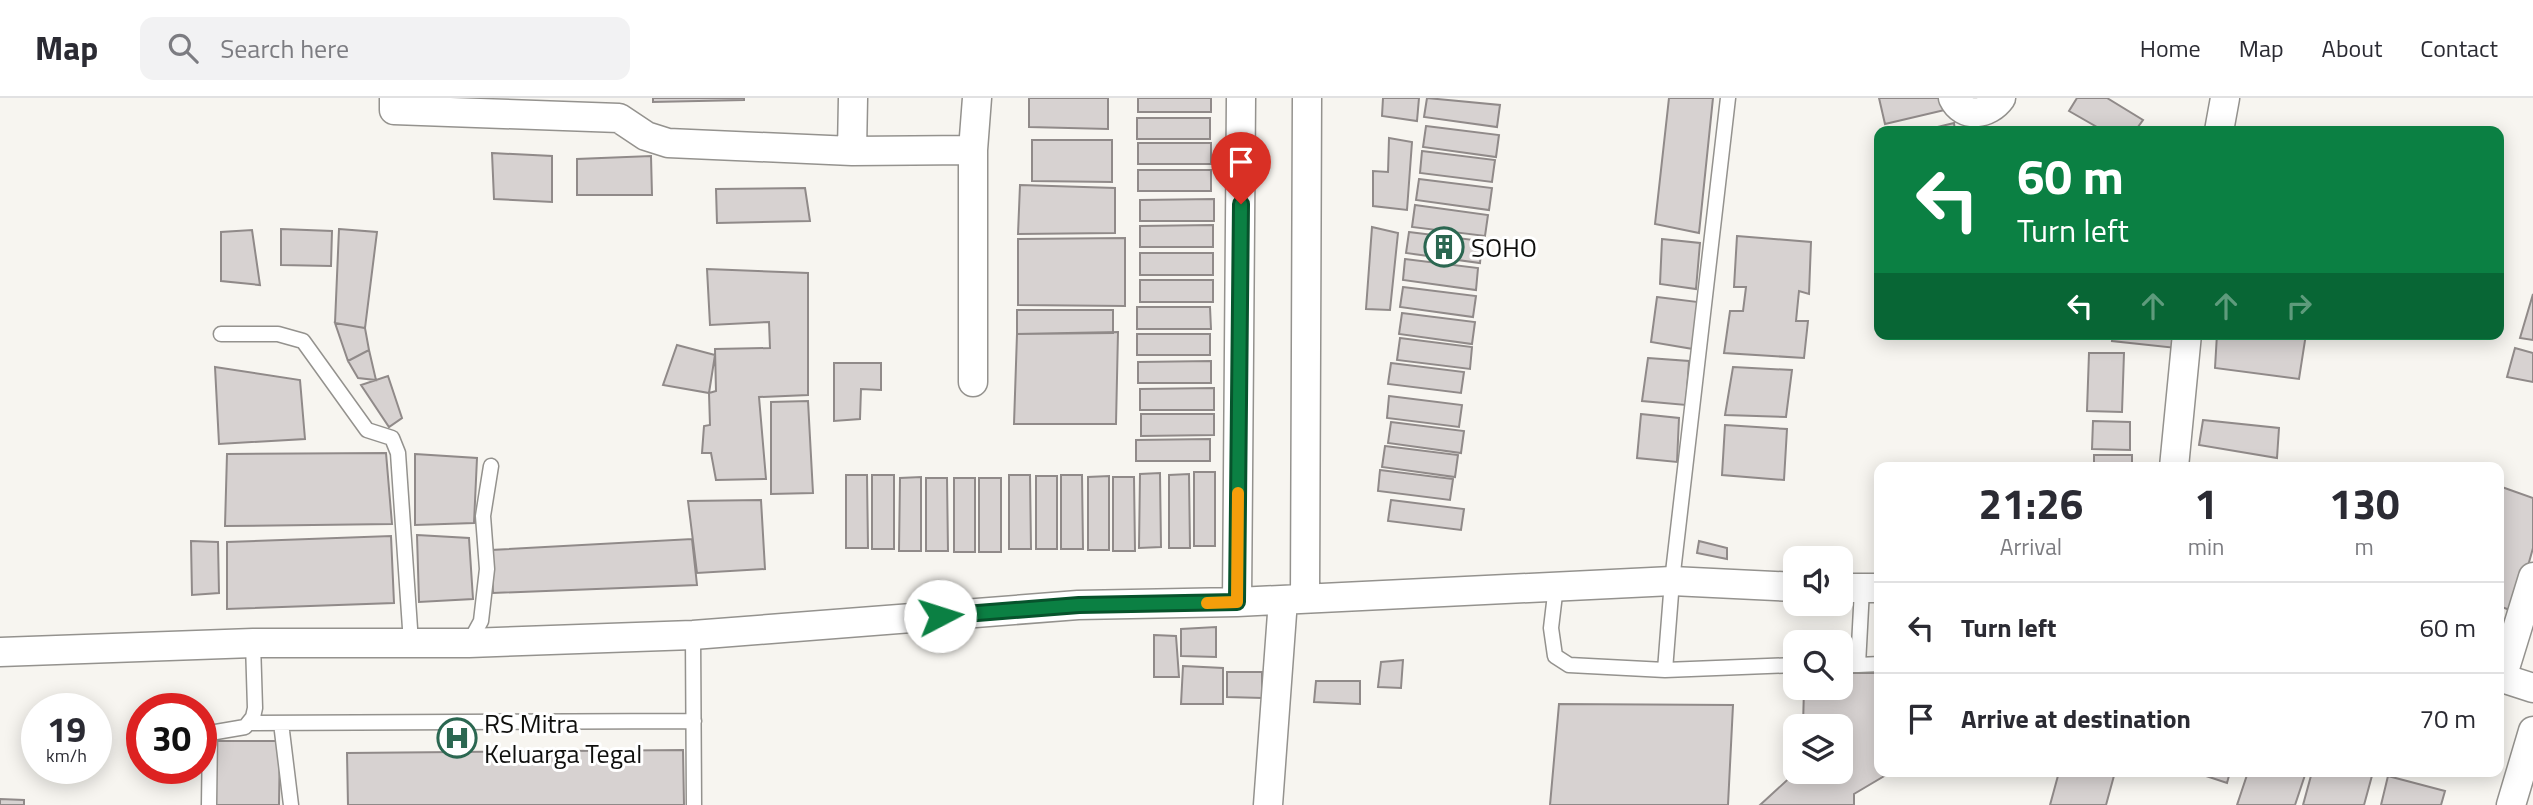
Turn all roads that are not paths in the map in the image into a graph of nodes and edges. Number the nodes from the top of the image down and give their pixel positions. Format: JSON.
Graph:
{"nodes":[{"id":1,"x":394,"y":98,"type":"edge"},
{"id":2,"x":853,"y":98,"type":"edge"},
{"id":3,"x":977,"y":98,"type":"edge"},
{"id":4,"x":1241,"y":98,"type":"edge"},
{"id":5,"x":1307,"y":98,"type":"edge"},
{"id":6,"x":1728,"y":98,"type":"edge"},
{"id":7,"x":1953,"y":98,"type":"edge"},
{"id":8,"x":2001,"y":98,"type":"edge"},
{"id":9,"x":2225,"y":98,"type":"edge"},
{"id":10,"x":619,"y":108,"type":"edge"},
{"id":11,"x":2220,"y":126,"type":"edge"},
{"id":12,"x":973,"y":150,"type":"junction"},
{"id":13,"x":852,"y":151,"type":"junction"},
{"id":14,"x":221,"y":334,"type":"dead end"},
{"id":15,"x":2186,"y":340,"type":"edge"},
{"id":16,"x":973,"y":382,"type":"dead end"},
{"id":17,"x":2174,"y":462,"type":"edge"},
{"id":18,"x":491,"y":466,"type":"dead end"},
{"id":19,"x":2533,"y":577,"type":"edge"},
{"id":20,"x":1672,"y":581,"type":"junction"},
{"id":21,"x":1556,"y":586,"type":"junction"},
{"id":22,"x":1783,"y":586,"type":"edge"},
{"id":23,"x":1861,"y":588,"type":"edge"},
{"id":24,"x":1294,"y":599,"type":"junction"},
{"id":25,"x":1237,"y":602,"type":"junction"},
{"id":26,"x":693,"y":635,"type":"junction"},
{"id":27,"x":253,"y":643,"type":"junction"},
{"id":28,"x":411,"y":643,"type":"junction"},
{"id":29,"x":469,"y":643,"type":"junction"},
{"id":30,"x":0,"y":652,"type":"edge"},
{"id":31,"x":1853,"y":664,"type":"edge"},
{"id":32,"x":1858,"y":664,"type":"junction"},
{"id":33,"x":1874,"y":664,"type":"edge"},
{"id":34,"x":1783,"y":665,"type":"edge"},
{"id":35,"x":2504,"y":666,"type":"edge"},
{"id":36,"x":1665,"y":670,"type":"junction"},
{"id":37,"x":2504,"y":679,"type":"edge"},
{"id":38,"x":2533,"y":688,"type":"edge"},
{"id":39,"x":694,"y":722,"type":"junction"},
{"id":40,"x":249,"y":723,"type":"junction"},
{"id":41,"x":281,"y":723,"type":"junction"},
{"id":42,"x":2533,"y":731,"type":"edge"},
{"id":43,"x":209,"y":805,"type":"edge"},
{"id":44,"x":291,"y":805,"type":"edge"},
{"id":45,"x":694,"y":805,"type":"edge"},
{"id":46,"x":1268,"y":805,"type":"edge"},
{"id":47,"x":2511,"y":805,"type":"edge"}],
"edges":[{"from":1,"to":10,"type":"street"},
{"from":2,"to":13,"type":"street"},
{"from":3,"to":12,"type":"street"},
{"from":4,"to":25,"type":"street"},
{"from":5,"to":24,"type":"street"},
{"from":6,"to":20,"type":"lane"},
{"from":7,"to":8,"type":"street"},
{"from":9,"to":11,"type":"street"},
{"from":10,"to":13,"type":"street"},
{"from":12,"to":13,"type":"street"},
{"from":12,"to":16,"type":"street"},
{"from":14,"to":28,"type":"lane"},
{"from":15,"to":17,"type":"street"},
{"from":18,"to":29,"type":"lane"},
{"from":19,"to":35,"type":"street"},
{"from":20,"to":21,"type":"street"},
{"from":20,"to":22,"type":"street"},
{"from":20,"to":36,"type":"lane"},
{"from":21,"to":24,"type":"street"},
{"from":21,"to":36,"type":"lane"},
{"from":23,"to":32,"type":"lane"},
{"from":24,"to":25,"type":"street"},
{"from":24,"to":46,"type":"street"},
{"from":25,"to":26,"type":"street"},
{"from":26,"to":29,"type":"street"},
{"from":26,"to":39,"type":"lane"},
{"from":27,"to":28,"type":"street"},
{"from":27,"to":30,"type":"street"},
{"from":27,"to":40,"type":"lane"},
{"from":28,"to":29,"type":"street"},
{"from":31,"to":32,"type":"lane"},
{"from":32,"to":33,"type":"lane"},
{"from":34,"to":36,"type":"lane"},
{"from":37,"to":38,"type":"street"},
{"from":39,"to":41,"type":"lane"},
{"from":39,"to":45,"type":"lane"},
{"from":40,"to":41,"type":"lane"},
{"from":40,"to":43,"type":"lane"},
{"from":41,"to":44,"type":"lane"},
{"from":42,"to":47,"type":"street"}]}
